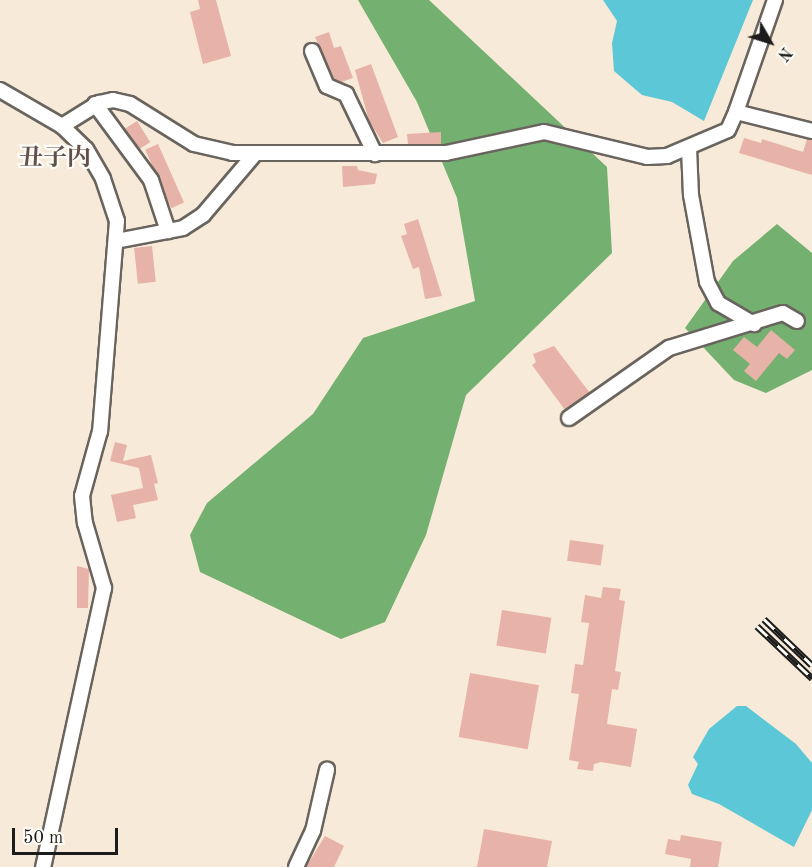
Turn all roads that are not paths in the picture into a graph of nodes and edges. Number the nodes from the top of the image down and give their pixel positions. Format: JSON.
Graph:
{"nodes":[{"id":1,"x":775,"y":0,"type":"edge"},
{"id":2,"x":312,"y":51,"type":"dead end"},
{"id":3,"x":0,"y":90,"type":"edge"},
{"id":4,"x":95,"y":104,"type":"junction"},
{"id":5,"x":736,"y":112,"type":"junction"},
{"id":6,"x":62,"y":126,"type":"junction"},
{"id":7,"x":812,"y":131,"type":"edge"},
{"id":8,"x":689,"y":148,"type":"junction"},
{"id":9,"x":255,"y":153,"type":"junction"},
{"id":10,"x":375,"y":154,"type":"junction"},
{"id":11,"x":168,"y":231,"type":"junction"},
{"id":12,"x":116,"y":242,"type":"junction"},
{"id":13,"x":797,"y":321,"type":"dead end"},
{"id":14,"x":754,"y":324,"type":"junction"},
{"id":15,"x":569,"y":418,"type":"dead end"},
{"id":16,"x":327,"y":770,"type":"dead end"},
{"id":17,"x":43,"y":867,"type":"edge"},
{"id":18,"x":296,"y":867,"type":"edge"}],
"edges":[{"from":1,"to":5,"type":"street"},
{"from":2,"to":10,"type":"street"},
{"from":3,"to":6,"type":"street"},
{"from":4,"to":6,"type":"street"},
{"from":4,"to":9,"type":"street"},
{"from":4,"to":11,"type":"street"},
{"from":5,"to":7,"type":"street"},
{"from":5,"to":8,"type":"street"},
{"from":6,"to":12,"type":"street"},
{"from":8,"to":10,"type":"street"},
{"from":8,"to":14,"type":"street"},
{"from":9,"to":10,"type":"street"},
{"from":9,"to":11,"type":"street"},
{"from":11,"to":12,"type":"street"},
{"from":12,"to":17,"type":"street"},
{"from":13,"to":14,"type":"street"},
{"from":14,"to":15,"type":"street"},
{"from":16,"to":18,"type":"street"}]}
